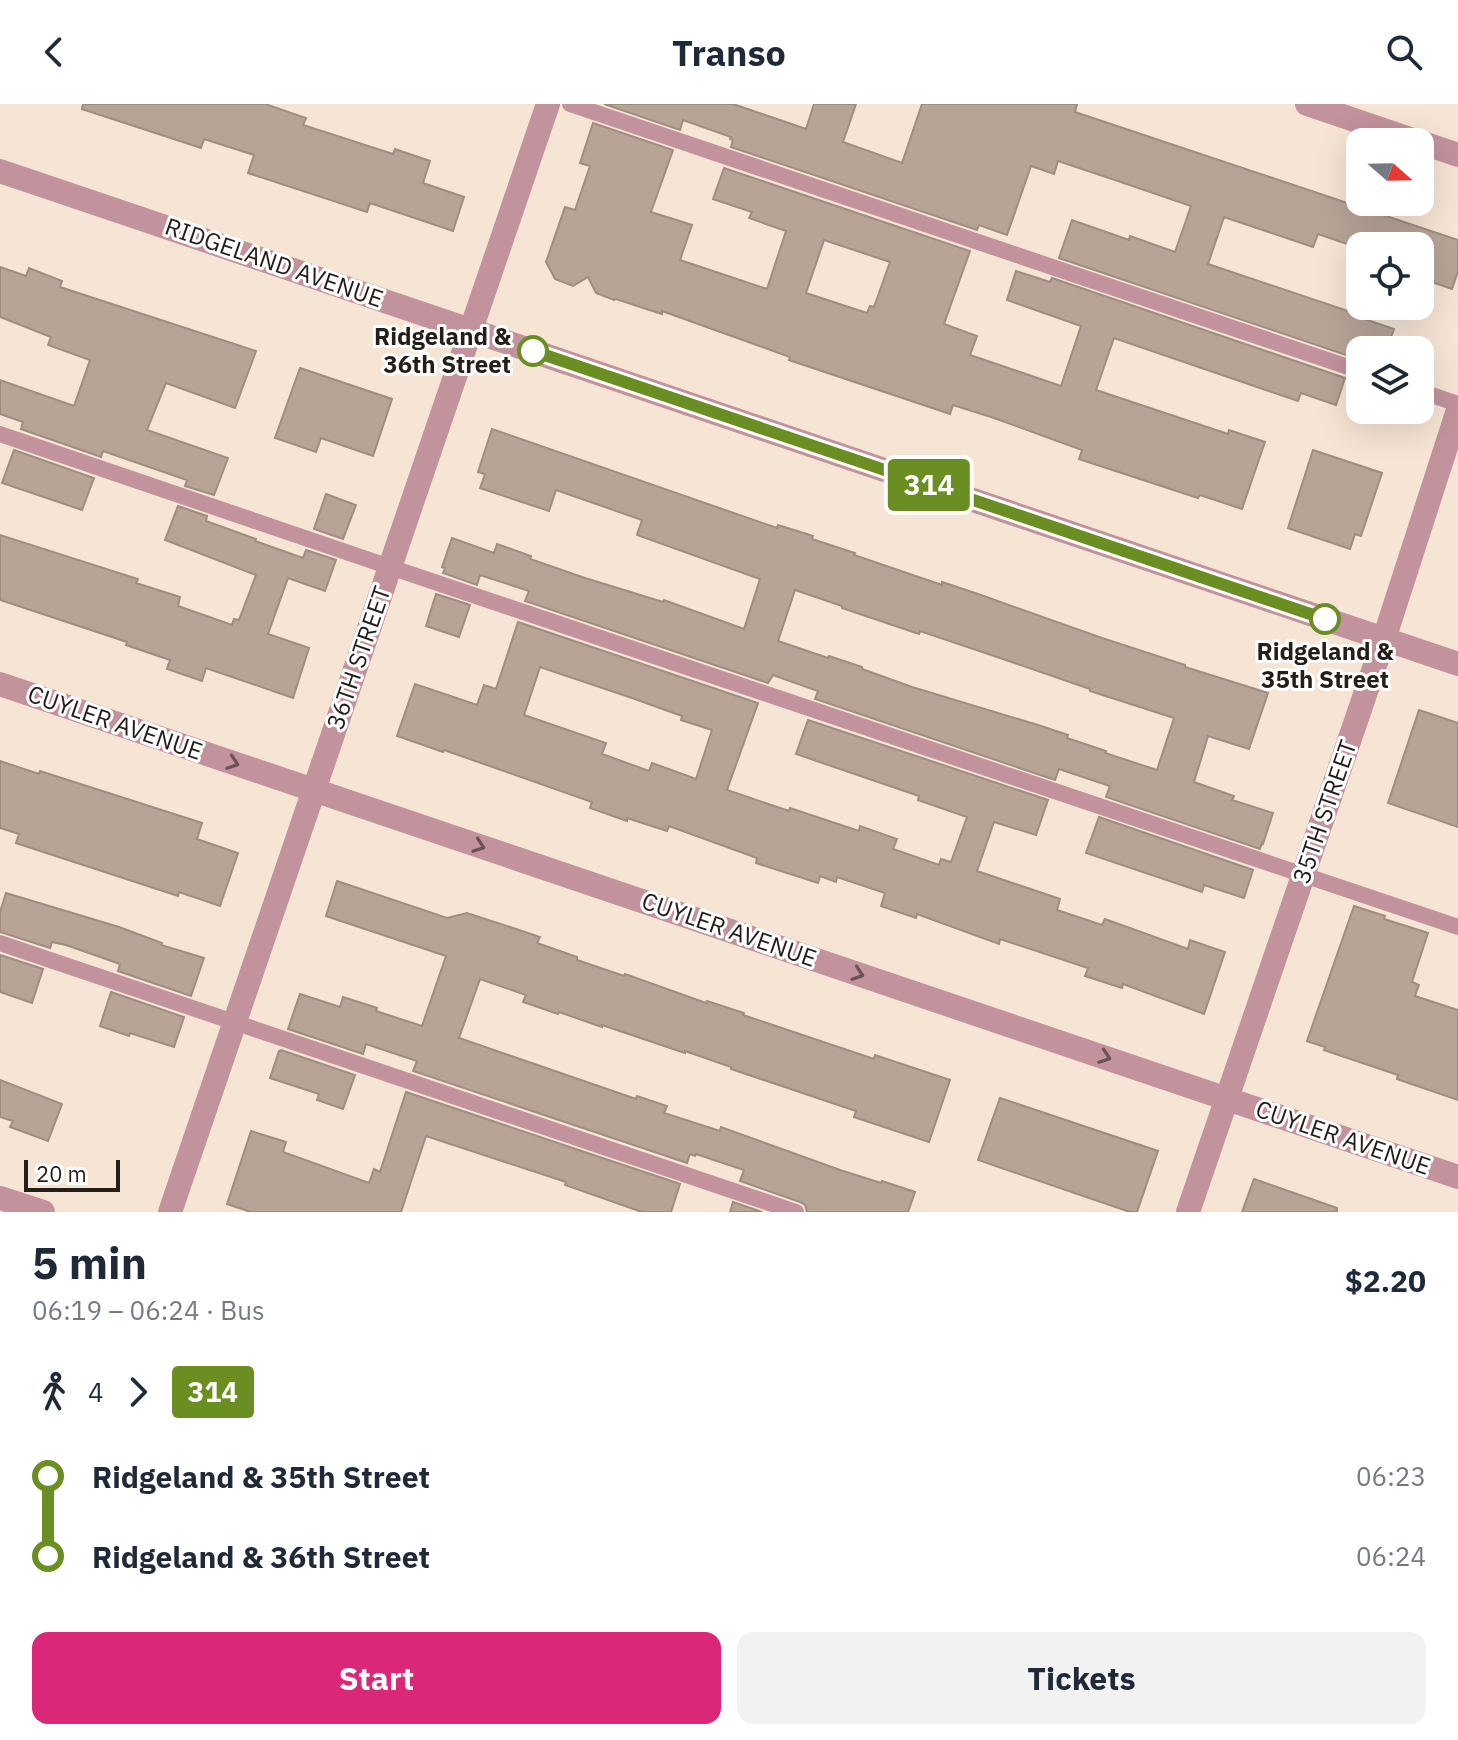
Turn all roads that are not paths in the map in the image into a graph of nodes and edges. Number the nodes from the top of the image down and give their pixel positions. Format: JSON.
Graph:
{"nodes":[{"id":1,"x":548,"y":104,"type":"edge"},
{"id":2,"x":570,"y":104,"type":"edge"},
{"id":3,"x":1307,"y":104,"type":"edge"},
{"id":4,"x":1378,"y":128,"type":"edge"},
{"id":5,"x":1434,"y":147,"type":"edge"},
{"id":6,"x":1458,"y":155,"type":"edge"},
{"id":7,"x":0,"y":171,"type":"edge"},
{"id":8,"x":471,"y":330,"type":"junction"},
{"id":9,"x":1346,"y":366,"type":"edge"},
{"id":10,"x":1434,"y":396,"type":"edge"},
{"id":11,"x":1458,"y":404,"type":"edge"},
{"id":12,"x":1458,"y":410,"type":"edge"},
{"id":13,"x":0,"y":434,"type":"edge"},
{"id":14,"x":390,"y":567,"type":"junction"},
{"id":15,"x":1384,"y":639,"type":"junction"},
{"id":16,"x":1458,"y":664,"type":"edge"},
{"id":17,"x":0,"y":684,"type":"edge"},
{"id":18,"x":314,"y":790,"type":"junction"},
{"id":19,"x":1304,"y":874,"type":"junction"},
{"id":20,"x":1458,"y":927,"type":"edge"},
{"id":21,"x":0,"y":943,"type":"edge"},
{"id":22,"x":234,"y":1023,"type":"junction"},
{"id":23,"x":1226,"y":1099,"type":"junction"},
{"id":24,"x":1458,"y":1177,"type":"edge"},
{"id":25,"x":0,"y":1198,"type":"edge"},
{"id":26,"x":43,"y":1212,"type":"edge"},
{"id":27,"x":170,"y":1212,"type":"edge"},
{"id":28,"x":796,"y":1212,"type":"edge"},
{"id":29,"x":1188,"y":1212,"type":"edge"}],
"edges":[{"from":1,"to":8,"type":"street","name":"36TH STREET"},
{"from":2,"to":9,"type":"lane"},
{"from":3,"to":4,"type":"street"},
{"from":5,"to":6,"type":"street"},
{"from":7,"to":8,"type":"street","name":"RIDGELAND AVENUE"},
{"from":8,"to":14,"type":"street","name":"36TH STREET"},
{"from":8,"to":15,"type":"street","name":"RIDGELAND AVENUE"},
{"from":10,"to":11,"type":"lane"},
{"from":12,"to":15,"type":"street","name":"35TH STREET"},
{"from":13,"to":14,"type":"lane"},
{"from":14,"to":18,"type":"street","name":"36TH STREET"},
{"from":14,"to":19,"type":"lane"},
{"from":15,"to":16,"type":"street","name":"RIDGELAND AVENUE"},
{"from":15,"to":19,"type":"street","name":"35TH STREET"},
{"from":17,"to":18,"type":"street","name":"CUYLER AVENUE","one_way":true},
{"from":18,"to":22,"type":"street","name":"36TH STREET"},
{"from":18,"to":23,"type":"street","name":"CUYLER AVENUE","one_way":true},
{"from":19,"to":20,"type":"lane"},
{"from":19,"to":23,"type":"street","name":"35TH STREET"},
{"from":21,"to":22,"type":"lane"},
{"from":22,"to":27,"type":"street","name":"36TH STREET"},
{"from":22,"to":28,"type":"lane"},
{"from":23,"to":24,"type":"street","name":"CUYLER AVENUE"},
{"from":23,"to":29,"type":"street","name":"35TH STREET"},
{"from":25,"to":26,"type":"street"}]}
